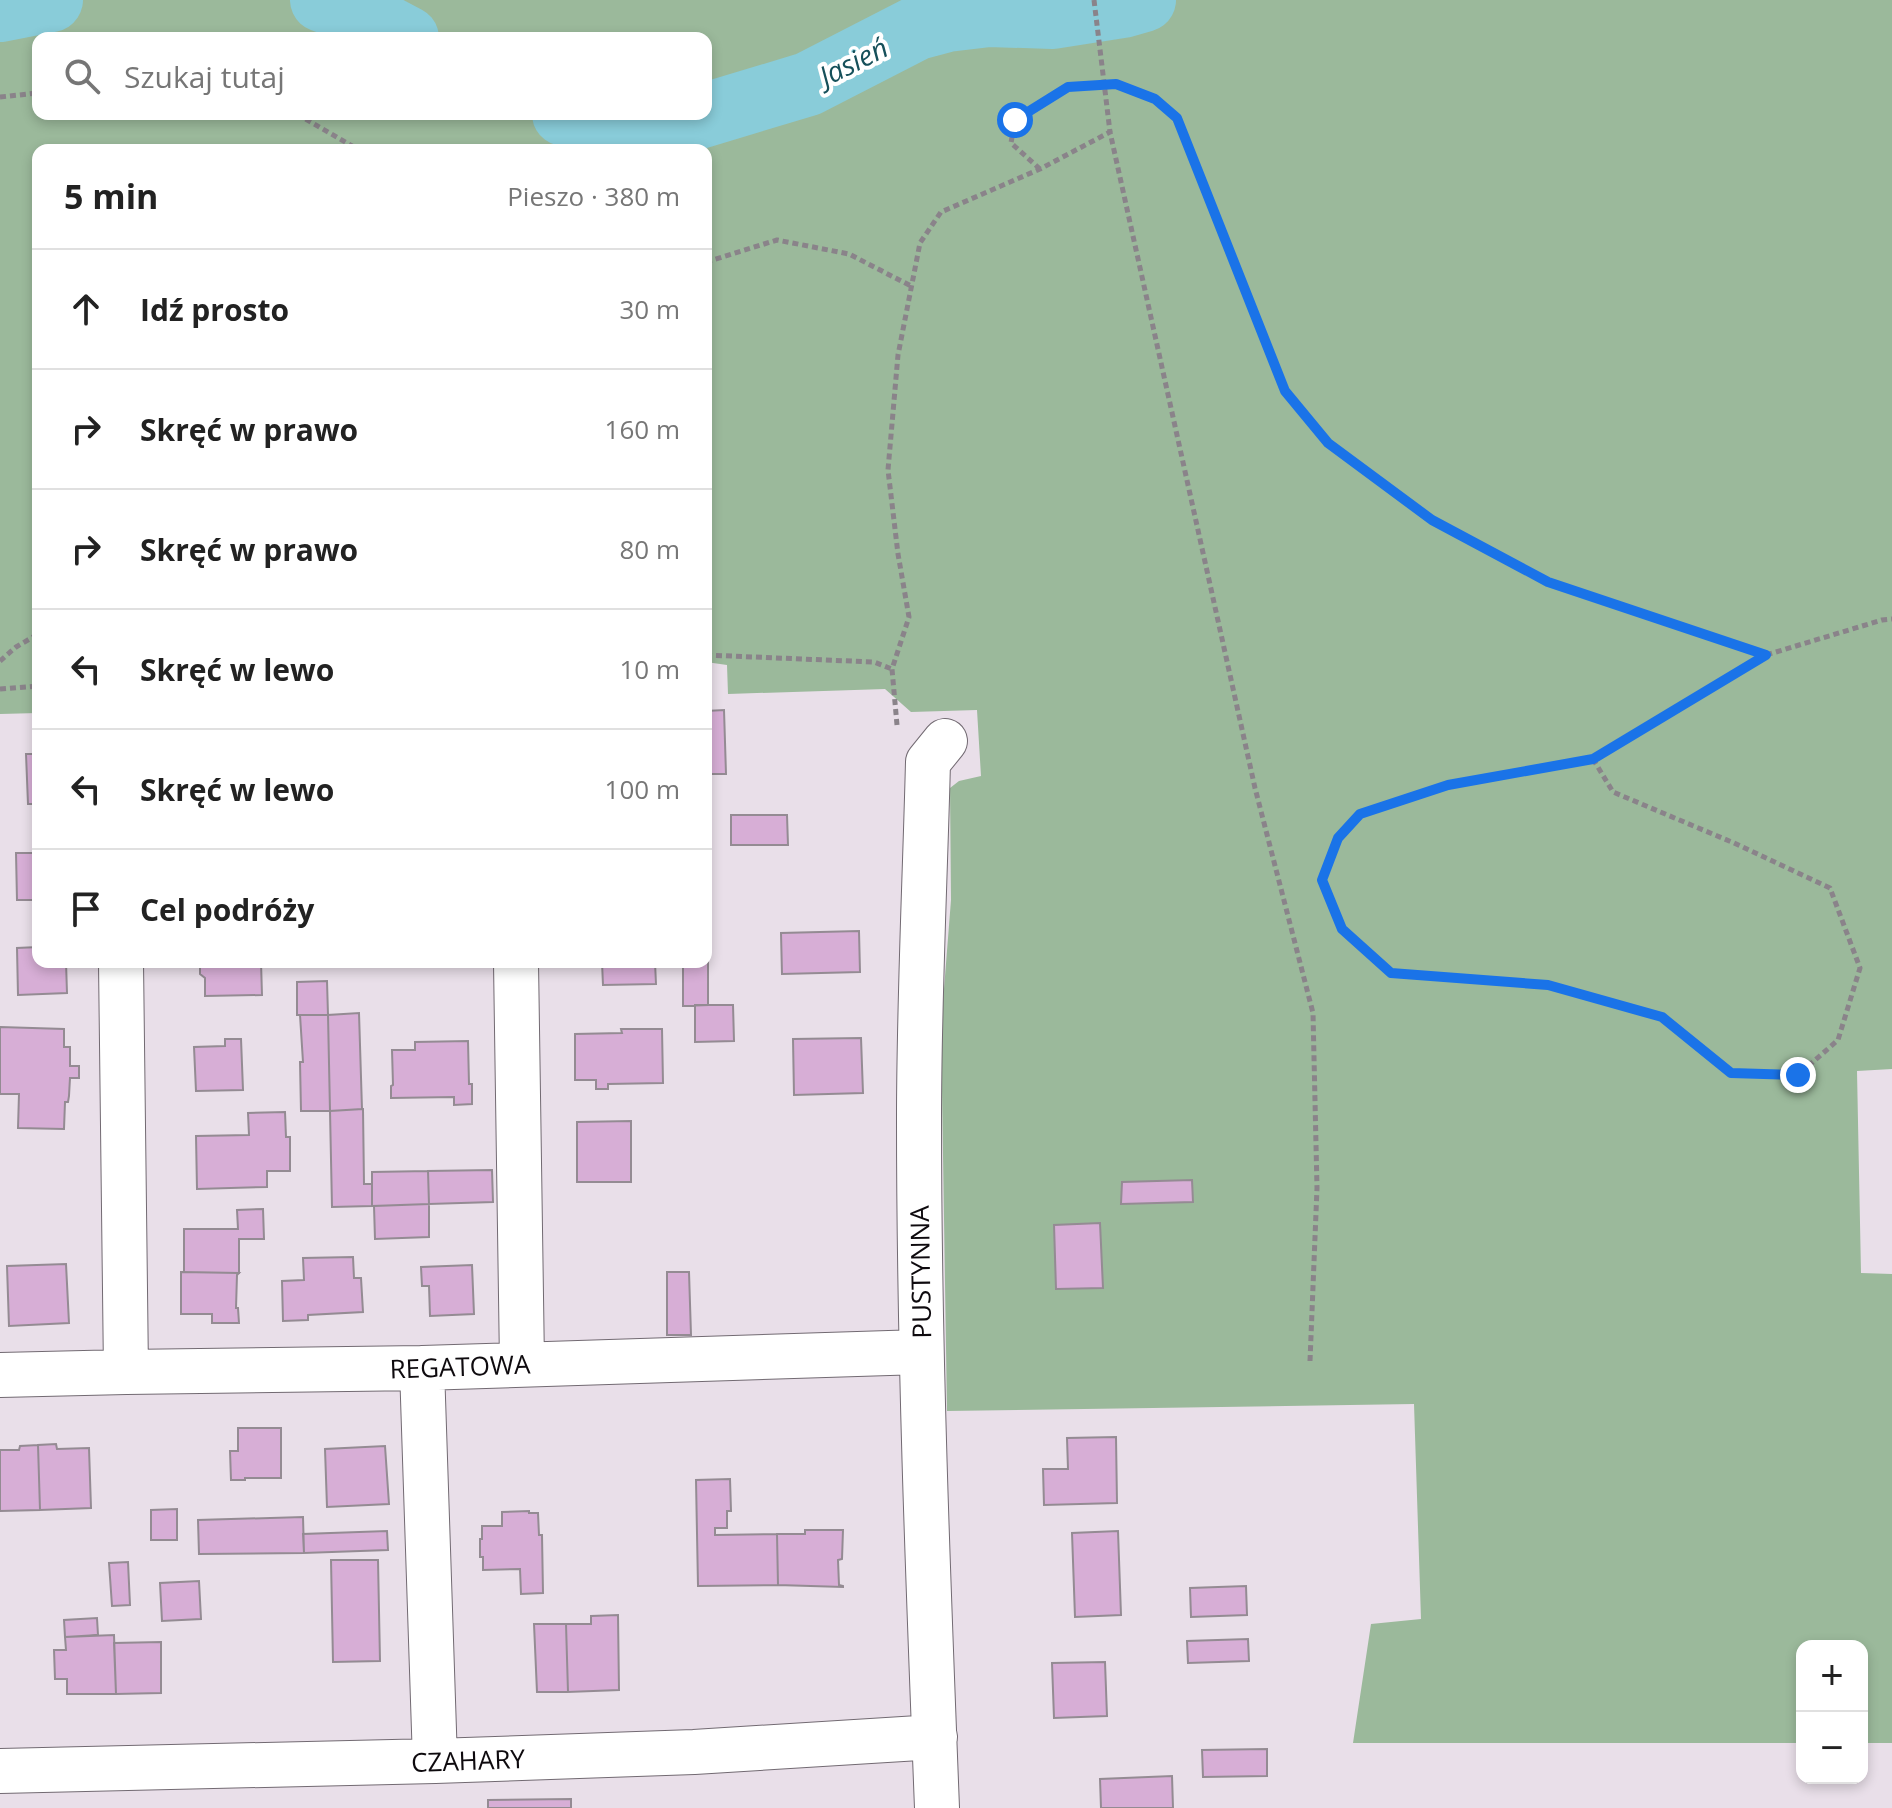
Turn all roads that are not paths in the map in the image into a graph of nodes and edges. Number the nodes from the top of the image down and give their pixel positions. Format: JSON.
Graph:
{"nodes":[{"id":1,"x":945,"y":741,"type":"dead end"},
{"id":2,"x":121,"y":968,"type":"edge"},
{"id":3,"x":516,"y":968,"type":"edge"},
{"id":4,"x":921,"y":1352,"type":"junction"},
{"id":5,"x":522,"y":1363,"type":"junction"},
{"id":6,"x":422,"y":1368,"type":"junction"},
{"id":7,"x":126,"y":1372,"type":"junction"},
{"id":8,"x":0,"y":1375,"type":"edge"},
{"id":9,"x":935,"y":1737,"type":"junction"},
{"id":10,"x":435,"y":1761,"type":"junction"},
{"id":11,"x":0,"y":1771,"type":"edge"},
{"id":12,"x":937,"y":1808,"type":"edge"}],
"edges":[{"from":1,"to":4,"type":"street","name":"PUSTYNNA"},
{"from":2,"to":7,"type":"street"},
{"from":3,"to":5,"type":"street"},
{"from":4,"to":5,"type":"street","name":"REGATOWA"},
{"from":4,"to":9,"type":"street","name":"PUSTYNNA"},
{"from":5,"to":6,"type":"street","name":"REGATOWA"},
{"from":6,"to":7,"type":"street","name":"REGATOWA"},
{"from":6,"to":10,"type":"street"},
{"from":7,"to":8,"type":"street","name":"REGATOWA"},
{"from":9,"to":10,"type":"street","name":"CZAHARY"},
{"from":9,"to":12,"type":"street","name":"PUSTYNNA"},
{"from":10,"to":11,"type":"street","name":"CZAHARY"}]}
